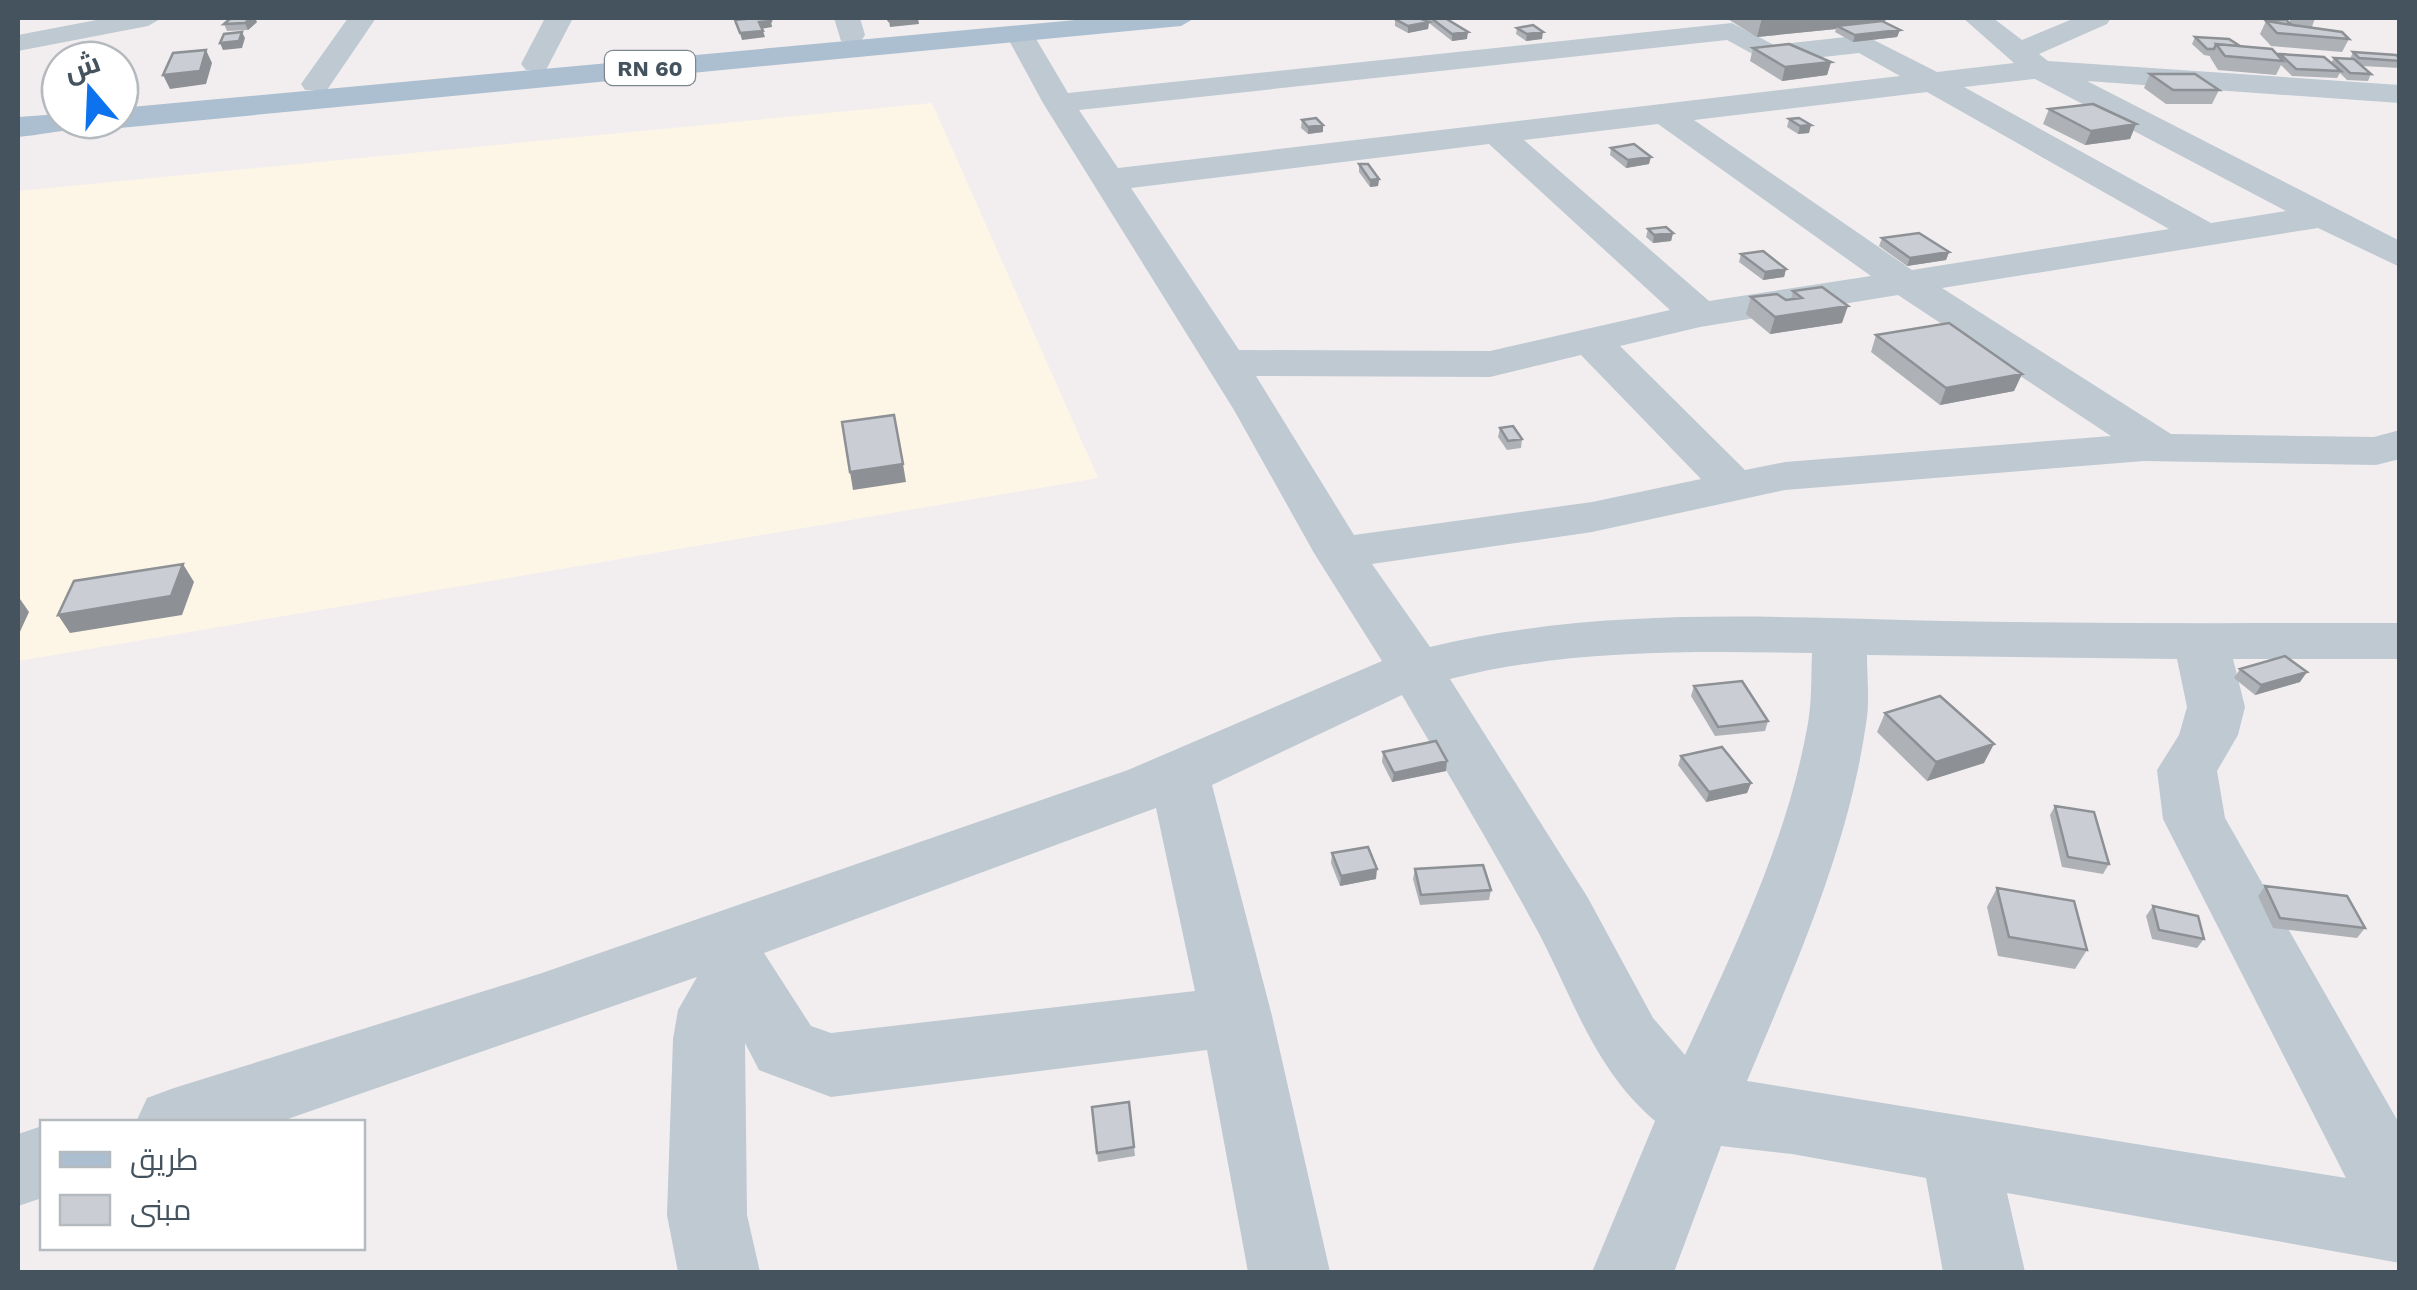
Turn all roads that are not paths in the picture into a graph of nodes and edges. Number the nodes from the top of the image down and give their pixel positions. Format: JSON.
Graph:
{"nodes":[{"id":1,"x":142,"y":18,"type":"edge"},
{"id":2,"x":362,"y":18,"type":"edge"},
{"id":3,"x":559,"y":18,"type":"edge"},
{"id":4,"x":1181,"y":18,"type":"edge"},
{"id":5,"x":1618,"y":18,"type":"edge"},
{"id":6,"x":1976,"y":18,"type":"edge"},
{"id":7,"x":2097,"y":18,"type":"edge"},
{"id":8,"x":1029,"y":25,"type":"edge"},
{"id":9,"x":849,"y":26,"type":"edge"},
{"id":10,"x":1656,"y":40,"type":"junction"},
{"id":11,"x":18,"y":43,"type":"edge"},
{"id":12,"x":1689,"y":60,"type":"dead end"},
{"id":13,"x":2029,"y":60,"type":"junction"},
{"id":14,"x":536,"y":64,"type":"junction"},
{"id":15,"x":1722,"y":81,"type":"dead end"},
{"id":16,"x":1931,"y":82,"type":"junction"},
{"id":17,"x":316,"y":84,"type":"junction"},
{"id":18,"x":2400,"y":94,"type":"edge"},
{"id":19,"x":140,"y":101,"type":"edge"},
{"id":20,"x":1756,"y":102,"type":"junction"},
{"id":21,"x":1059,"y":103,"type":"junction"},
{"id":22,"x":1663,"y":113,"type":"junction"},
{"id":23,"x":140,"y":116,"type":"edge"},
{"id":24,"x":1496,"y":134,"type":"junction"},
{"id":25,"x":1108,"y":180,"type":"junction"},
{"id":26,"x":2326,"y":216,"type":"junction"},
{"id":27,"x":2206,"y":235,"type":"junction"},
{"id":28,"x":2400,"y":256,"type":"edge"},
{"id":29,"x":1906,"y":282,"type":"junction"},
{"id":30,"x":1700,"y":315,"type":"junction"},
{"id":31,"x":1591,"y":340,"type":"junction"},
{"id":32,"x":1226,"y":363,"type":"junction"},
{"id":33,"x":2400,"y":444,"type":"edge"},
{"id":34,"x":2160,"y":447,"type":"junction"},
{"id":35,"x":1735,"y":487,"type":"junction"},
{"id":36,"x":1339,"y":553,"type":"junction"},
{"id":37,"x":1840,"y":637,"type":"junction"},
{"id":38,"x":2198,"y":640,"type":"junction"},
{"id":39,"x":2400,"y":641,"type":"edge"},
{"id":40,"x":1415,"y":668,"type":"junction"},
{"id":41,"x":1179,"y":776,"type":"junction"},
{"id":42,"x":730,"y":958,"type":"junction"},
{"id":43,"x":1236,"y":1016,"type":"junction"},
{"id":44,"x":1696,"y":1110,"type":"junction"},
{"id":45,"x":181,"y":1120,"type":"edge"},
{"id":46,"x":1959,"y":1149,"type":"junction"},
{"id":47,"x":2400,"y":1202,"type":"edge"},
{"id":48,"x":2400,"y":1224,"type":"edge"},
{"id":49,"x":719,"y":1272,"type":"edge"},
{"id":50,"x":1290,"y":1272,"type":"edge"},
{"id":51,"x":1633,"y":1272,"type":"edge"},
{"id":52,"x":1984,"y":1272,"type":"edge"}],
"edges":[{"from":1,"to":11,"type":"street"},
{"from":2,"to":17,"type":"street"},
{"from":3,"to":14,"type":"street"},
{"from":4,"to":8,"type":"main road","number":"RN 60"},
{"from":5,"to":10,"type":"street"},
{"from":6,"to":13,"type":"street"},
{"from":7,"to":13,"type":"street"},
{"from":8,"to":9,"type":"main road","number":"RN 60"},
{"from":8,"to":21,"type":"street"},
{"from":8,"to":23,"type":"main road","number":"RN 60"},
{"from":9,"to":14,"type":"main road","number":"RN 60"},
{"from":10,"to":12,"type":"street"},
{"from":10,"to":16,"type":"street"},
{"from":10,"to":21,"type":"street"},
{"from":13,"to":16,"type":"street"},
{"from":13,"to":18,"type":"street"},
{"from":13,"to":26,"type":"street"},
{"from":14,"to":17,"type":"main road","number":"RN 60"},
{"from":15,"to":20,"type":"street"},
{"from":16,"to":20,"type":"street"},
{"from":16,"to":27,"type":"street"},
{"from":17,"to":19,"type":"main road","number":"RN 60"},
{"from":20,"to":22,"type":"street"},
{"from":21,"to":25,"type":"street"},
{"from":22,"to":24,"type":"street"},
{"from":22,"to":29,"type":"street"},
{"from":24,"to":25,"type":"street"},
{"from":24,"to":30,"type":"street"},
{"from":25,"to":32,"type":"street"},
{"from":26,"to":27,"type":"street"},
{"from":26,"to":28,"type":"street"},
{"from":27,"to":29,"type":"street"},
{"from":29,"to":30,"type":"street"},
{"from":29,"to":34,"type":"street"},
{"from":30,"to":31,"type":"street"},
{"from":31,"to":32,"type":"street"},
{"from":31,"to":35,"type":"street"},
{"from":32,"to":36,"type":"street"},
{"from":33,"to":34,"type":"street"},
{"from":34,"to":35,"type":"street"},
{"from":35,"to":36,"type":"street"},
{"from":36,"to":40,"type":"street"},
{"from":37,"to":38,"type":"street"},
{"from":37,"to":40,"type":"street"},
{"from":37,"to":44,"type":"street"},
{"from":38,"to":39,"type":"street"},
{"from":38,"to":47,"type":"street"},
{"from":40,"to":41,"type":"street"},
{"from":40,"to":44,"type":"street"},
{"from":41,"to":42,"type":"street"},
{"from":41,"to":43,"type":"street"},
{"from":42,"to":43,"type":"street"},
{"from":42,"to":45,"type":"street"},
{"from":42,"to":49,"type":"street"},
{"from":43,"to":50,"type":"street"},
{"from":44,"to":46,"type":"street"},
{"from":44,"to":51,"type":"street"},
{"from":46,"to":48,"type":"street"},
{"from":46,"to":52,"type":"street"}]}
